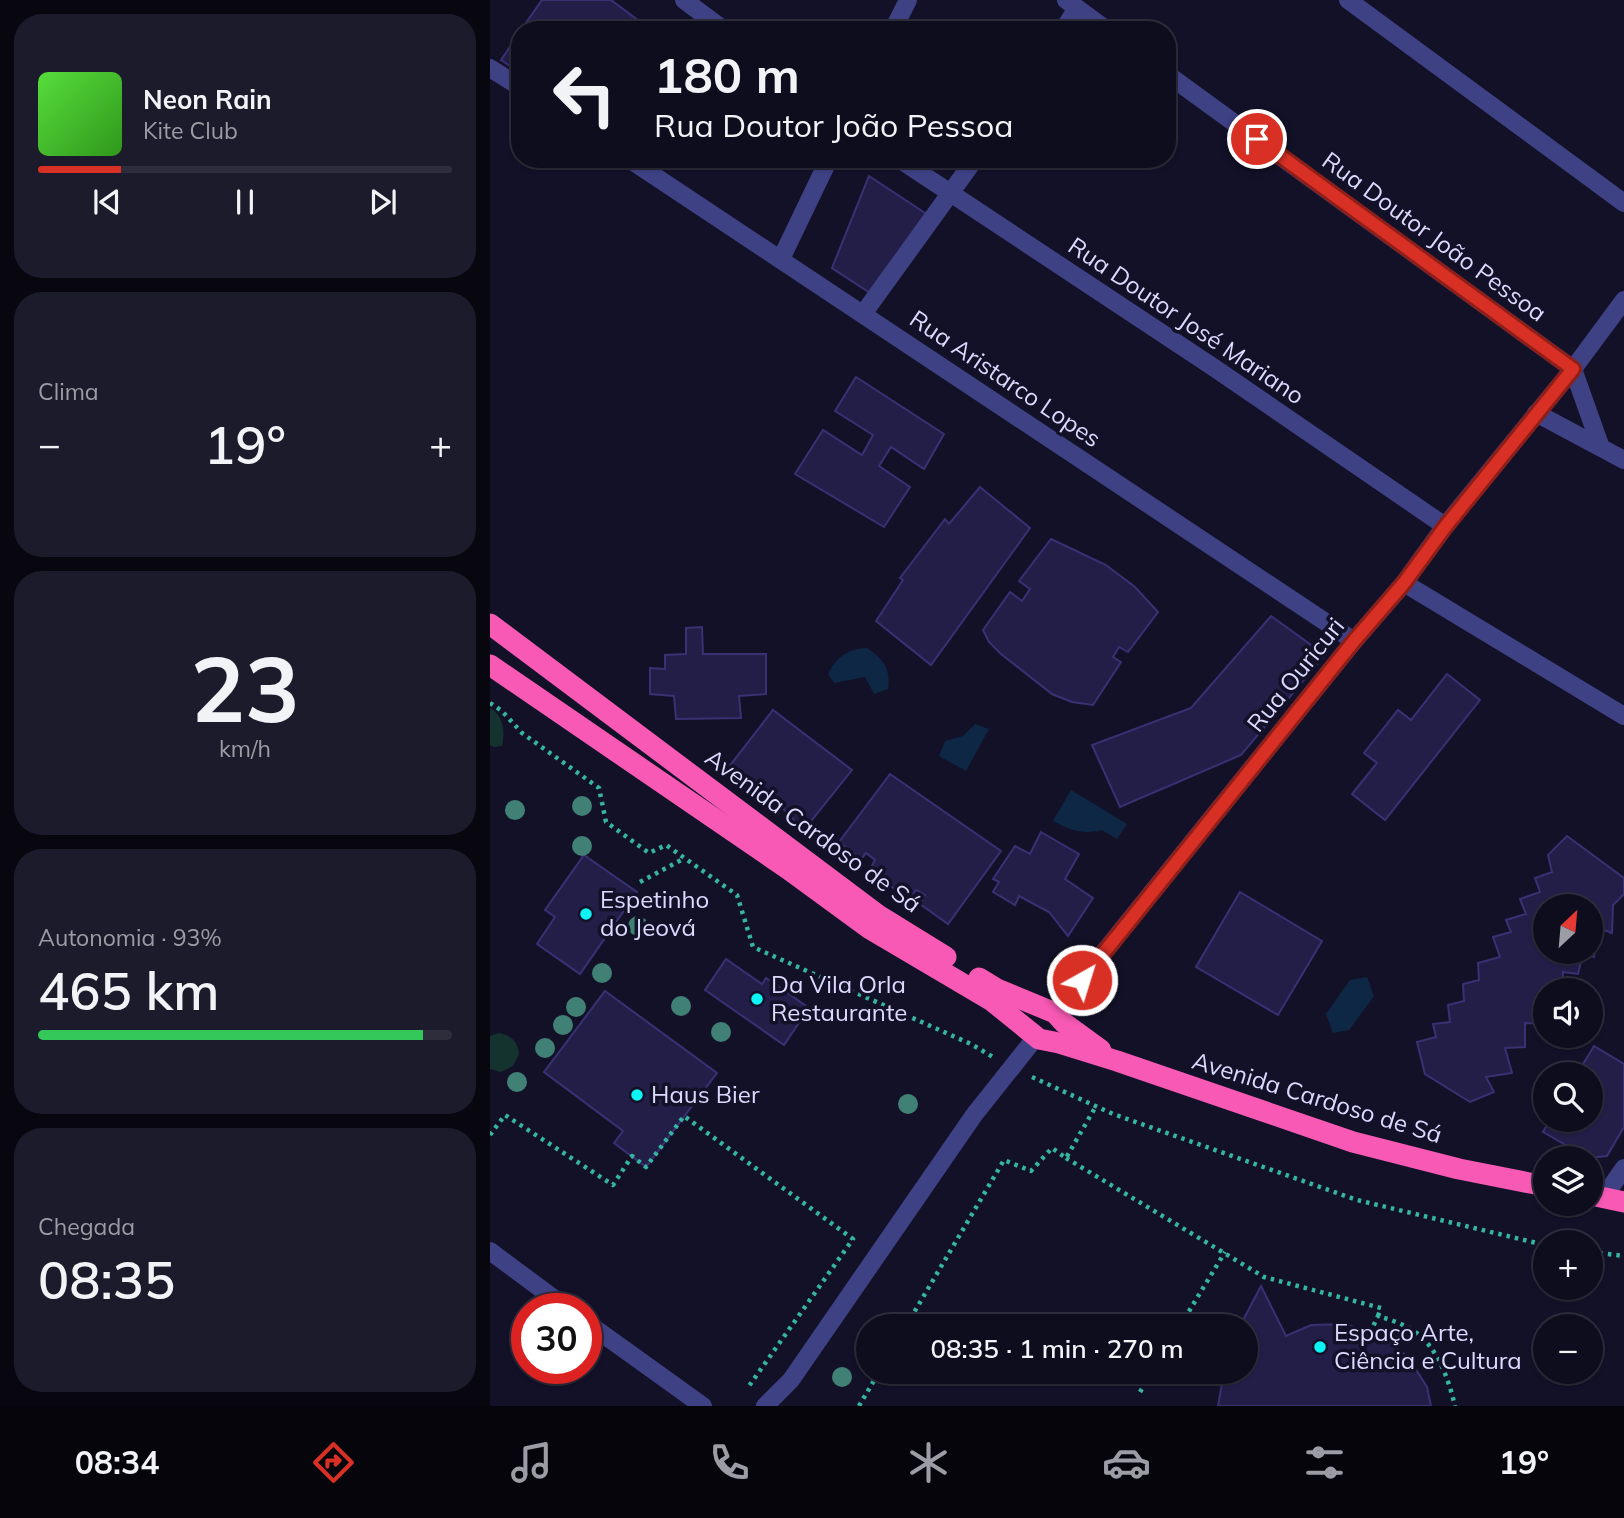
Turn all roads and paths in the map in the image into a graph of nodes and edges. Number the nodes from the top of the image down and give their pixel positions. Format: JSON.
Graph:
{"nodes":[{"id":1,"x":684,"y":0,"type":"edge"},
{"id":2,"x":908,"y":0,"type":"edge"},
{"id":3,"x":1348,"y":0,"type":"edge"},
{"id":4,"x":1072,"y":4,"type":"edge"},
{"id":5,"x":712,"y":21,"type":"edge"},
{"id":6,"x":898,"y":21,"type":"edge"},
{"id":7,"x":1066,"y":21,"type":"edge"},
{"id":8,"x":1095,"y":21,"type":"edge"},
{"id":9,"x":490,"y":68,"type":"edge"},
{"id":10,"x":1176,"y":81,"type":"edge"},
{"id":11,"x":511,"y":82,"type":"edge"},
{"id":12,"x":643,"y":168,"type":"edge"},
{"id":13,"x":825,"y":168,"type":"edge"},
{"id":14,"x":912,"y":168,"type":"edge"},
{"id":15,"x":969,"y":168,"type":"edge"},
{"id":16,"x":950,"y":195,"type":"junction"},
{"id":17,"x":1624,"y":203,"type":"edge"},
{"id":18,"x":781,"y":260,"type":"junction"},
{"id":19,"x":1624,"y":300,"type":"edge"},
{"id":20,"x":863,"y":314,"type":"junction"},
{"id":21,"x":1573,"y":369,"type":"junction"},
{"id":22,"x":1536,"y":413,"type":"junction"},
{"id":23,"x":1600,"y":445,"type":"junction"},
{"id":24,"x":1624,"y":460,"type":"edge"},
{"id":25,"x":1445,"y":527,"type":"junction"},
{"id":26,"x":1404,"y":583,"type":"junction"},
{"id":27,"x":490,"y":624,"type":"edge"},
{"id":28,"x":1354,"y":641,"type":"junction"},
{"id":29,"x":490,"y":665,"type":"edge"},
{"id":30,"x":1624,"y":716,"type":"edge"},
{"id":31,"x":685,"y":858,"type":"dead end"},
{"id":32,"x":640,"y":882,"type":"dead end"},
{"id":33,"x":1055,"y":1022,"type":"junction"},
{"id":34,"x":1032,"y":1033,"type":"junction"},
{"id":35,"x":1096,"y":1106,"type":"dead end"},
{"id":36,"x":490,"y":1135,"type":"edge"},
{"id":37,"x":1066,"y":1158,"type":"junction"},
{"id":38,"x":1624,"y":1168,"type":"edge"},
{"id":39,"x":1533,"y":1184,"type":"edge"},
{"id":40,"x":1603,"y":1190,"type":"edge"},
{"id":41,"x":1603,"y":1197,"type":"edge"},
{"id":42,"x":1624,"y":1202,"type":"edge"},
{"id":43,"x":490,"y":1251,"type":"edge"},
{"id":44,"x":1225,"y":1252,"type":"junction"},
{"id":45,"x":1603,"y":1253,"type":"edge"},
{"id":46,"x":1624,"y":1256,"type":"edge"},
{"id":47,"x":546,"y":1293,"type":"edge"},
{"id":48,"x":913,"y":1314,"type":"edge"},
{"id":49,"x":1187,"y":1314,"type":"edge"},
{"id":50,"x":1378,"y":1316,"type":"junction"},
{"id":51,"x":602,"y":1333,"type":"edge"},
{"id":52,"x":1370,"y":1333,"type":"dead end"},
{"id":53,"x":872,"y":1384,"type":"edge"},
{"id":54,"x":1144,"y":1384,"type":"edge"},
{"id":55,"x":748,"y":1388,"type":"dead end"},
{"id":56,"x":1139,"y":1392,"type":"dead end"},
{"id":57,"x":703,"y":1406,"type":"edge"},
{"id":58,"x":765,"y":1406,"type":"edge"},
{"id":59,"x":859,"y":1406,"type":"edge"},
{"id":60,"x":1455,"y":1406,"type":"edge"}],
"edges":[{"from":1,"to":5,"type":"street"},
{"from":2,"to":6,"type":"street"},
{"from":3,"to":17,"type":"street"},
{"from":4,"to":7,"type":"street"},
{"from":4,"to":8,"type":"street"},
{"from":9,"to":11,"type":"street"},
{"from":10,"to":21,"type":"street","name":"Rua Doutor João Pessoa"},
{"from":12,"to":18,"type":"street","name":"Rua Aristarco Lopes"},
{"from":13,"to":18,"type":"street"},
{"from":14,"to":16,"type":"street","name":"Rua Doutor José Mariano"},
{"from":15,"to":16,"type":"street"},
{"from":16,"to":20,"type":"street"},
{"from":16,"to":25,"type":"street","name":"Rua Doutor José Mariano"},
{"from":18,"to":20,"type":"street","name":"Rua Aristarco Lopes"},
{"from":19,"to":21,"type":"street","name":"Rua Ouricuri"},
{"from":20,"to":28,"type":"street","name":"Rua Aristarco Lopes"},
{"from":21,"to":22,"type":"street","name":"Rua Ouricuri"},
{"from":21,"to":23,"type":"street"},
{"from":22,"to":23,"type":"street"},
{"from":22,"to":25,"type":"street","name":"Rua Ouricuri"},
{"from":23,"to":24,"type":"street"},
{"from":25,"to":26,"type":"street","name":"Rua Ouricuri"},
{"from":26,"to":28,"type":"street","name":"Rua Ouricuri"},
{"from":26,"to":30,"type":"street"},
{"from":27,"to":33,"type":"highway","name":"Avenida Cardoso de Sá"},
{"from":28,"to":33,"type":"street","name":"Rua Ouricuri"},
{"from":29,"to":34,"type":"highway","name":"Avenida Cardoso de Sá"},
{"from":31,"to":32,"type":"path"},
{"from":33,"to":34,"type":"highway","name":"Avenida Cardoso de Sá"},
{"from":33,"to":34,"type":"highway"},
{"from":33,"to":39,"type":"highway","name":"Avenida Cardoso de Sá"},
{"from":34,"to":58,"type":"street"},
{"from":35,"to":37,"type":"path"},
{"from":36,"to":55,"type":"path"},
{"from":37,"to":44,"type":"path"},
{"from":37,"to":48,"type":"path"},
{"from":38,"to":40,"type":"street"},
{"from":41,"to":42,"type":"highway"},
{"from":43,"to":47,"type":"street"},
{"from":44,"to":49,"type":"path"},
{"from":44,"to":50,"type":"path"},
{"from":45,"to":46,"type":"path"},
{"from":50,"to":52,"type":"path"},
{"from":50,"to":60,"type":"path"},
{"from":51,"to":57,"type":"street"},
{"from":53,"to":59,"type":"path"},
{"from":54,"to":56,"type":"path"}]}
